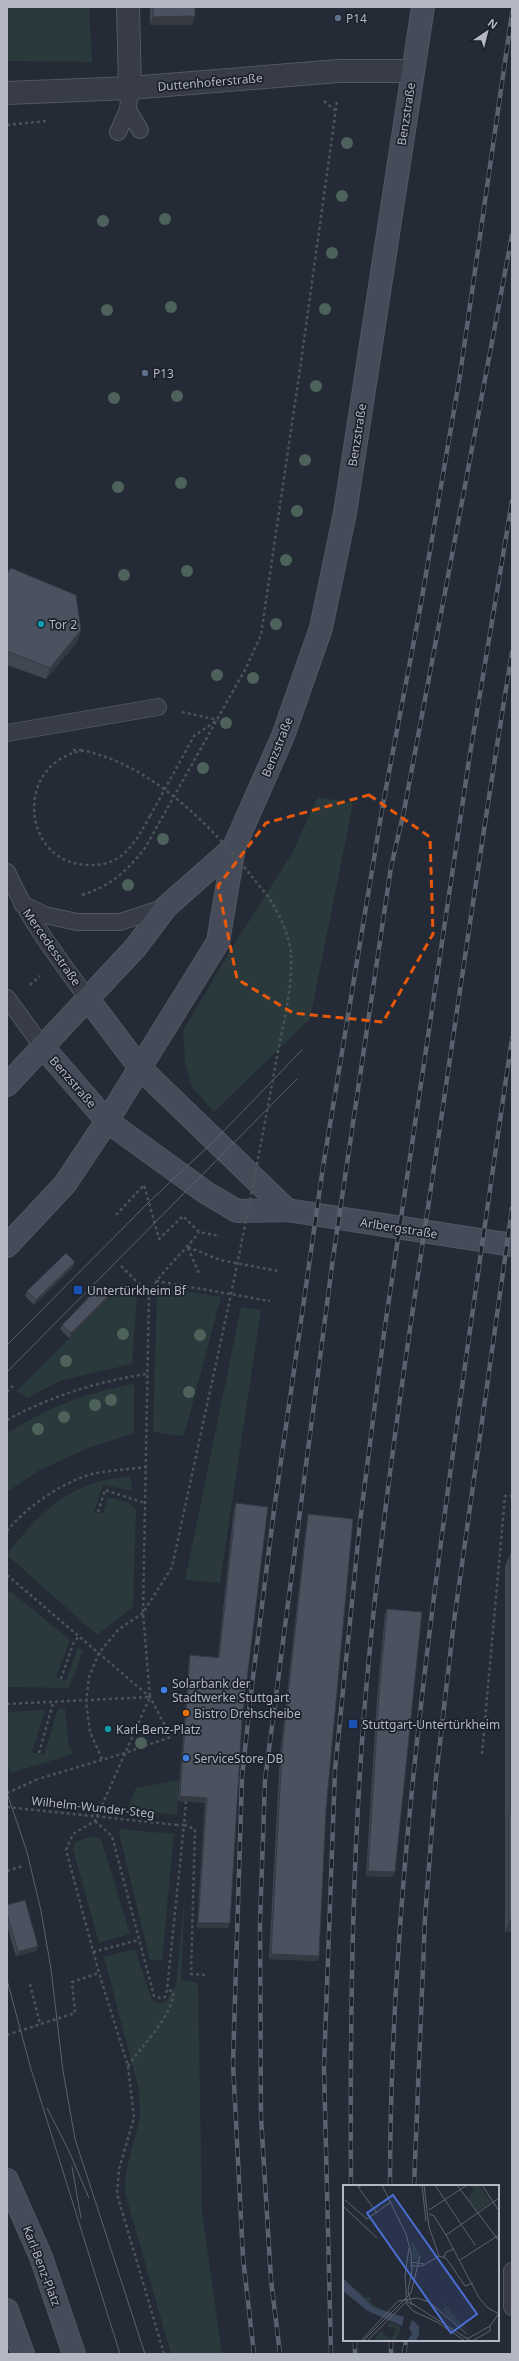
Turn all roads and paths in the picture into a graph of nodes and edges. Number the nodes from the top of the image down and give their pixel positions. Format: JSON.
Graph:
{"nodes":[{"id":1,"x":128,"y":7,"type":"edge"},
{"id":2,"x":423,"y":7,"type":"edge"},
{"id":3,"x":338,"y":71,"type":"junction"},
{"id":4,"x":412,"y":71,"type":"junction"},
{"id":5,"x":130,"y":88,"type":"junction"},
{"id":6,"x":7,"y":93,"type":"edge"},
{"id":7,"x":128,"y":110,"type":"junction"},
{"id":8,"x":140,"y":130,"type":"dead end"},
{"id":9,"x":118,"y":132,"type":"dead end"},
{"id":10,"x":158,"y":707,"type":"joint"},
{"id":11,"x":218,"y":720,"type":"junction"},
{"id":12,"x":7,"y":733,"type":"edge"},
{"id":13,"x":234,"y":848,"type":"junction"},
{"id":14,"x":7,"y":872,"type":"edge"},
{"id":15,"x":22,"y":904,"type":"junction"},
{"id":16,"x":166,"y":907,"type":"junction"},
{"id":17,"x":78,"y":922,"type":"junction"},
{"id":18,"x":59,"y":961,"type":"junction"},
{"id":19,"x":88,"y":999,"type":"junction"},
{"id":20,"x":8,"y":1000,"type":"edge"},
{"id":21,"x":42,"y":1046,"type":"junction"},
{"id":22,"x":140,"y":1068,"type":"junction"},
{"id":23,"x":7,"y":1085,"type":"edge"},
{"id":24,"x":107,"y":1121,"type":"junction"},
{"id":25,"x":287,"y":1210,"type":"junction"},
{"id":26,"x":116,"y":1215,"type":"dead end"},
{"id":27,"x":512,"y":1245,"type":"edge"},
{"id":28,"x":7,"y":1246,"type":"edge"},
{"id":29,"x":188,"y":1248,"type":"junction"},
{"id":30,"x":121,"y":1266,"type":"dead end"},
{"id":31,"x":278,"y":1271,"type":"dead end"},
{"id":32,"x":199,"y":1273,"type":"dead end"},
{"id":33,"x":156,"y":1281,"type":"junction"},
{"id":34,"x":149,"y":1294,"type":"junction"},
{"id":35,"x":231,"y":1294,"type":"junction"},
{"id":36,"x":270,"y":1302,"type":"dead end"},
{"id":37,"x":146,"y":1374,"type":"junction"},
{"id":38,"x":13,"y":1386,"type":"dead end"},
{"id":39,"x":7,"y":1392,"type":"edge"},
{"id":40,"x":7,"y":1420,"type":"edge"},
{"id":41,"x":146,"y":1466,"type":"junction"},
{"id":42,"x":512,"y":1496,"type":"edge"},
{"id":43,"x":145,"y":1503,"type":"junction"},
{"id":44,"x":98,"y":1512,"type":"dead end"},
{"id":45,"x":7,"y":1531,"type":"edge"},
{"id":46,"x":7,"y":1575,"type":"edge"},
{"id":47,"x":143,"y":1613,"type":"junction"},
{"id":48,"x":79,"y":1636,"type":"junction"},
{"id":49,"x":99,"y":1654,"type":"junction"},
{"id":50,"x":61,"y":1679,"type":"dead end"},
{"id":51,"x":150,"y":1697,"type":"junction"},
{"id":52,"x":86,"y":1702,"type":"junction"},
{"id":53,"x":53,"y":1703,"type":"junction"},
{"id":54,"x":7,"y":1704,"type":"edge"},
{"id":55,"x":39,"y":1753,"type":"dead end"},
{"id":56,"x":125,"y":1753,"type":"junction"},
{"id":57,"x":482,"y":1754,"type":"dead end"},
{"id":58,"x":102,"y":1759,"type":"junction"},
{"id":59,"x":7,"y":1793,"type":"edge"},
{"id":60,"x":186,"y":1801,"type":"edge"},
{"id":61,"x":7,"y":1807,"type":"edge"},
{"id":62,"x":95,"y":1821,"type":"junction"},
{"id":63,"x":184,"y":1825,"type":"junction"},
{"id":64,"x":23,"y":1866,"type":"dead end"},
{"id":65,"x":7,"y":1871,"type":"edge"},
{"id":66,"x":139,"y":1940,"type":"junction"},
{"id":67,"x":93,"y":1952,"type":"junction"},
{"id":68,"x":99,"y":1973,"type":"junction"},
{"id":69,"x":205,"y":1975,"type":"dead end"},
{"id":70,"x":30,"y":1984,"type":"dead end"},
{"id":71,"x":167,"y":1990,"type":"junction"},
{"id":72,"x":40,"y":2024,"type":"junction"},
{"id":73,"x":7,"y":2035,"type":"edge"},
{"id":74,"x":128,"y":2066,"type":"junction"},
{"id":75,"x":7,"y":2180,"type":"edge"},
{"id":76,"x":512,"y":2271,"type":"edge"},
{"id":77,"x":512,"y":2307,"type":"edge"},
{"id":78,"x":7,"y":2310,"type":"edge"},
{"id":79,"x":23,"y":2354,"type":"edge"},
{"id":80,"x":74,"y":2354,"type":"edge"},
{"id":81,"x":164,"y":2354,"type":"edge"}],
"edges":[{"from":1,"to":5,"type":"street"},
{"from":2,"to":4,"type":"main road","name":"Benzstraße"},
{"from":3,"to":4,"type":"street","name":"Duttenhoferstraße"},
{"from":3,"to":5,"type":"street","name":"Duttenhoferstraße"},
{"from":3,"to":11,"type":"path"},
{"from":4,"to":13,"type":"main road","name":"Benzstraße"},
{"from":5,"to":6,"type":"street","name":"Duttenhoferstraße"},
{"from":5,"to":7,"type":"lane"},
{"from":7,"to":8,"type":"lane"},
{"from":7,"to":9,"type":"lane"},
{"from":10,"to":11,"type":"path"},
{"from":10,"to":12,"type":"lane"},
{"from":11,"to":17,"type":"path"},
{"from":11,"to":35,"type":"path","bridge":true},
{"from":13,"to":16,"type":"main road","name":"Benzstraße"},
{"from":13,"to":22,"type":"main road","name":"Benzstraße"},
{"from":14,"to":15,"type":"lane","name":"Mercedesstraße"},
{"from":15,"to":17,"type":"lane"},
{"from":15,"to":18,"type":"lane","name":"Mercedesstraße"},
{"from":16,"to":17,"type":"lane"},
{"from":16,"to":19,"type":"main road","name":"Benzstraße"},
{"from":18,"to":19,"type":"lane","name":"Mercedesstraße"},
{"from":18,"to":20,"type":"path"},
{"from":19,"to":21,"type":"main road","name":"Benzstraße"},
{"from":19,"to":22,"type":"main road"},
{"from":20,"to":21,"type":"lane"},
{"from":21,"to":23,"type":"main road"},
{"from":21,"to":24,"type":"main road","name":"Benzstraße"},
{"from":22,"to":24,"type":"main road","name":"Benzstraße"},
{"from":22,"to":25,"type":"main road"},
{"from":24,"to":25,"type":"main road","name":"Arlbergstraße"},
{"from":24,"to":28,"type":"main road"},
{"from":25,"to":27,"type":"main road","name":"Arlbergstraße"},
{"from":26,"to":29,"type":"path"},
{"from":29,"to":31,"type":"path"},
{"from":29,"to":32,"type":"path"},
{"from":29,"to":33,"type":"path"},
{"from":30,"to":34,"type":"path"},
{"from":33,"to":34,"type":"path"},
{"from":33,"to":35,"type":"path"},
{"from":34,"to":37,"type":"path"},
{"from":35,"to":36,"type":"path"},
{"from":35,"to":47,"type":"path"},
{"from":37,"to":40,"type":"path"},
{"from":37,"to":41,"type":"path"},
{"from":38,"to":39,"type":"path"},
{"from":41,"to":43,"type":"path"},
{"from":41,"to":45,"type":"path"},
{"from":42,"to":57,"type":"path"},
{"from":43,"to":44,"type":"path"},
{"from":43,"to":47,"type":"path"},
{"from":46,"to":48,"type":"path"},
{"from":47,"to":49,"type":"path"},
{"from":47,"to":51,"type":"path"},
{"from":48,"to":49,"type":"path"},
{"from":48,"to":50,"type":"path"},
{"from":49,"to":51,"type":"path"},
{"from":49,"to":52,"type":"path"},
{"from":51,"to":52,"type":"path"},
{"from":51,"to":56,"type":"path"},
{"from":51,"to":56,"type":"path","name":"Wilhelm-Wunder-Steg"},
{"from":52,"to":53,"type":"path"},
{"from":52,"to":58,"type":"path"},
{"from":53,"to":54,"type":"path"},
{"from":53,"to":55,"type":"path"},
{"from":56,"to":58,"type":"path","name":"Wilhelm-Wunder-Steg"},
{"from":56,"to":62,"type":"path"},
{"from":58,"to":59,"type":"path","name":"Wilhelm-Wunder-Steg","bridge":true},
{"from":60,"to":63,"type":"path"},
{"from":61,"to":63,"type":"path","name":"Wilhelm-Wunder-Steg","bridge":true},
{"from":62,"to":66,"type":"path"},
{"from":62,"to":67,"type":"path"},
{"from":63,"to":69,"type":"path"},
{"from":63,"to":71,"type":"path"},
{"from":64,"to":65,"type":"path"},
{"from":66,"to":67,"type":"path"},
{"from":66,"to":71,"type":"path"},
{"from":67,"to":68,"type":"path"},
{"from":68,"to":72,"type":"path"},
{"from":68,"to":74,"type":"path"},
{"from":70,"to":72,"type":"path"},
{"from":71,"to":74,"type":"path"},
{"from":72,"to":73,"type":"path"},
{"from":74,"to":81,"type":"path"},
{"from":75,"to":80,"type":"main road","name":"Karl-Benz-Platz"},
{"from":76,"to":77,"type":"lane"},
{"from":78,"to":79,"type":"main road"}]}
